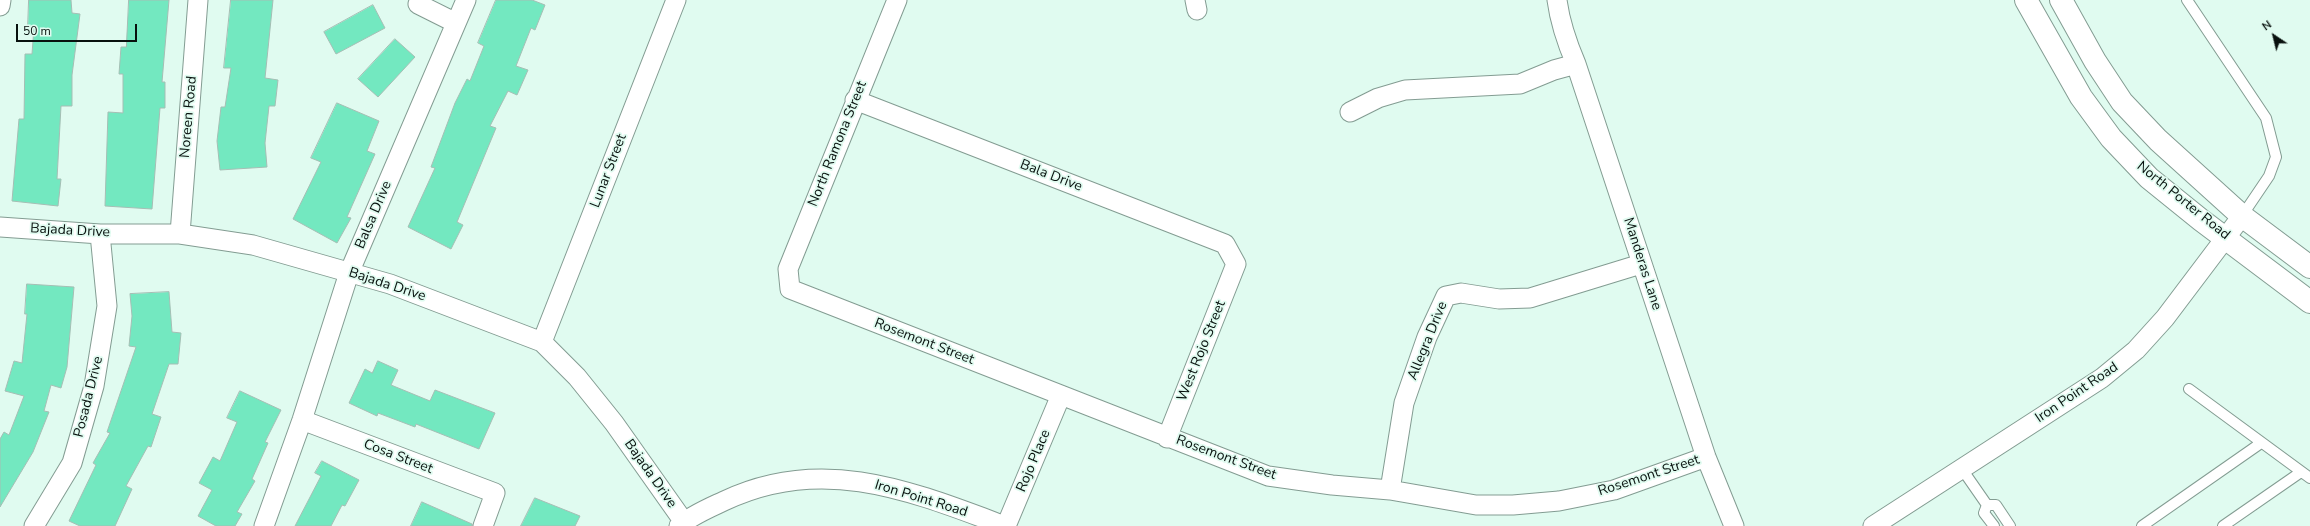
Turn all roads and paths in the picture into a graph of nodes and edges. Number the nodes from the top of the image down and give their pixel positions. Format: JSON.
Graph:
{"nodes":[{"id":1,"x":1,"y":0,"type":"edge"},
{"id":2,"x":198,"y":0,"type":"edge"},
{"id":3,"x":466,"y":0,"type":"edge"},
{"id":4,"x":676,"y":0,"type":"edge"},
{"id":5,"x":897,"y":0,"type":"edge"},
{"id":6,"x":1557,"y":0,"type":"edge"},
{"id":7,"x":2026,"y":0,"type":"edge"},
{"id":8,"x":2061,"y":0,"type":"edge"},
{"id":9,"x":2187,"y":0,"type":"edge"},
{"id":10,"x":418,"y":4,"type":"dead end"},
{"id":11,"x":0,"y":6,"type":"edge"},
{"id":12,"x":456,"y":23,"type":"junction"},
{"id":13,"x":1576,"y":64,"type":"junction"},
{"id":14,"x":855,"y":100,"type":"junction"},
{"id":15,"x":1350,"y":112,"type":"dead end"},
{"id":16,"x":2242,"y":216,"type":"junction"},
{"id":17,"x":0,"y":227,"type":"edge"},
{"id":18,"x":100,"y":234,"type":"junction"},
{"id":19,"x":180,"y":234,"type":"junction"},
{"id":20,"x":2227,"y":238,"type":"junction"},
{"id":21,"x":1236,"y":264,"type":"joint"},
{"id":22,"x":1641,"y":264,"type":"junction"},
{"id":23,"x":2310,"y":267,"type":"edge"},
{"id":24,"x":349,"y":273,"type":"junction"},
{"id":25,"x":790,"y":289,"type":"joint"},
{"id":26,"x":2310,"y":302,"type":"edge"},
{"id":27,"x":542,"y":342,"type":"junction"},
{"id":28,"x":2189,"y":389,"type":"dead end"},
{"id":29,"x":1061,"y":395,"type":"junction"},
{"id":30,"x":302,"y":420,"type":"junction"},
{"id":31,"x":1167,"y":438,"type":"junction"},
{"id":32,"x":2261,"y":442,"type":"junction"},
{"id":33,"x":1706,"y":457,"type":"junction"},
{"id":34,"x":1962,"y":469,"type":"junction"},
{"id":35,"x":2301,"y":472,"type":"junction"},
{"id":36,"x":2310,"y":478,"type":"edge"},
{"id":37,"x":1390,"y":490,"type":"junction"},
{"id":38,"x":1987,"y":505,"type":"junction"},
{"id":39,"x":682,"y":524,"type":"edge"},
{"id":40,"x":34,"y":526,"type":"edge"},
{"id":41,"x":264,"y":526,"type":"edge"},
{"id":42,"x":483,"y":526,"type":"edge"},
{"id":43,"x":1005,"y":526,"type":"edge"},
{"id":44,"x":1734,"y":526,"type":"edge"},
{"id":45,"x":1873,"y":526,"type":"edge"},
{"id":46,"x":1994,"y":526,"type":"edge"},
{"id":47,"x":2010,"y":526,"type":"edge"},
{"id":48,"x":2142,"y":526,"type":"edge"},
{"id":49,"x":2223,"y":526,"type":"edge"}],
"edges":[{"from":1,"to":11,"type":"street"},
{"from":2,"to":19,"type":"street","name":"Noreen Road"},
{"from":3,"to":12,"type":"street","name":"Balsa Drive"},
{"from":4,"to":27,"type":"street","name":"Lunar Street"},
{"from":5,"to":14,"type":"street","name":"North Ramona Street"},
{"from":6,"to":13,"type":"street","name":"Manderas Lane"},
{"from":7,"to":20,"type":"street","name":"North Porter Road"},
{"from":8,"to":16,"type":"street","name":"North Porter Road"},
{"from":9,"to":16,"type":"lane"},
{"from":10,"to":12,"type":"street"},
{"from":12,"to":24,"type":"street","name":"Balsa Drive"},
{"from":13,"to":15,"type":"street"},
{"from":13,"to":22,"type":"street","name":"Manderas Lane"},
{"from":14,"to":21,"type":"street","name":"Bala Drive"},
{"from":14,"to":25,"type":"street","name":"North Ramona Street"},
{"from":16,"to":20,"type":"street","name":"Iron Point Road"},
{"from":16,"to":23,"type":"street","name":"North Porter Road"},
{"from":17,"to":18,"type":"street","name":"Bajada Drive"},
{"from":18,"to":19,"type":"street","name":"Bajada Drive"},
{"from":18,"to":40,"type":"street","name":"Posada Drive"},
{"from":19,"to":24,"type":"street","name":"Bajada Drive"},
{"from":20,"to":26,"type":"street","name":"North Porter Road"},
{"from":20,"to":34,"type":"street","name":"Iron Point Road"},
{"from":21,"to":31,"type":"street","name":"West Rojo Street"},
{"from":22,"to":33,"type":"street","name":"Manderas Lane"},
{"from":22,"to":37,"type":"street","name":"Allegra Drive"},
{"from":24,"to":27,"type":"street","name":"Bajada Drive"},
{"from":24,"to":30,"type":"street","name":"Balsa Drive"},
{"from":25,"to":29,"type":"street","name":"Rosemont Street"},
{"from":27,"to":39,"type":"street","name":"Bajada Drive"},
{"from":28,"to":32,"type":"lane"},
{"from":29,"to":31,"type":"street","name":"Rosemont Street"},
{"from":29,"to":43,"type":"street","name":"Rojo Place"},
{"from":30,"to":41,"type":"street","name":"Balsa Drive"},
{"from":30,"to":42,"type":"street","name":"Cosa Street"},
{"from":31,"to":37,"type":"street","name":"Rosemont Street"},
{"from":32,"to":35,"type":"lane"},
{"from":32,"to":48,"type":"lane"},
{"from":33,"to":37,"type":"street","name":"Rosemont Street"},
{"from":33,"to":44,"type":"street","name":"Manderas Lane"},
{"from":34,"to":38,"type":"lane"},
{"from":34,"to":45,"type":"street","name":"Iron Point Road"},
{"from":35,"to":36,"type":"lane"},
{"from":35,"to":49,"type":"lane"},
{"from":38,"to":46,"type":"lane"},
{"from":38,"to":47,"type":"lane"},
{"from":39,"to":43,"type":"street","name":"Iron Point Road"}]}
